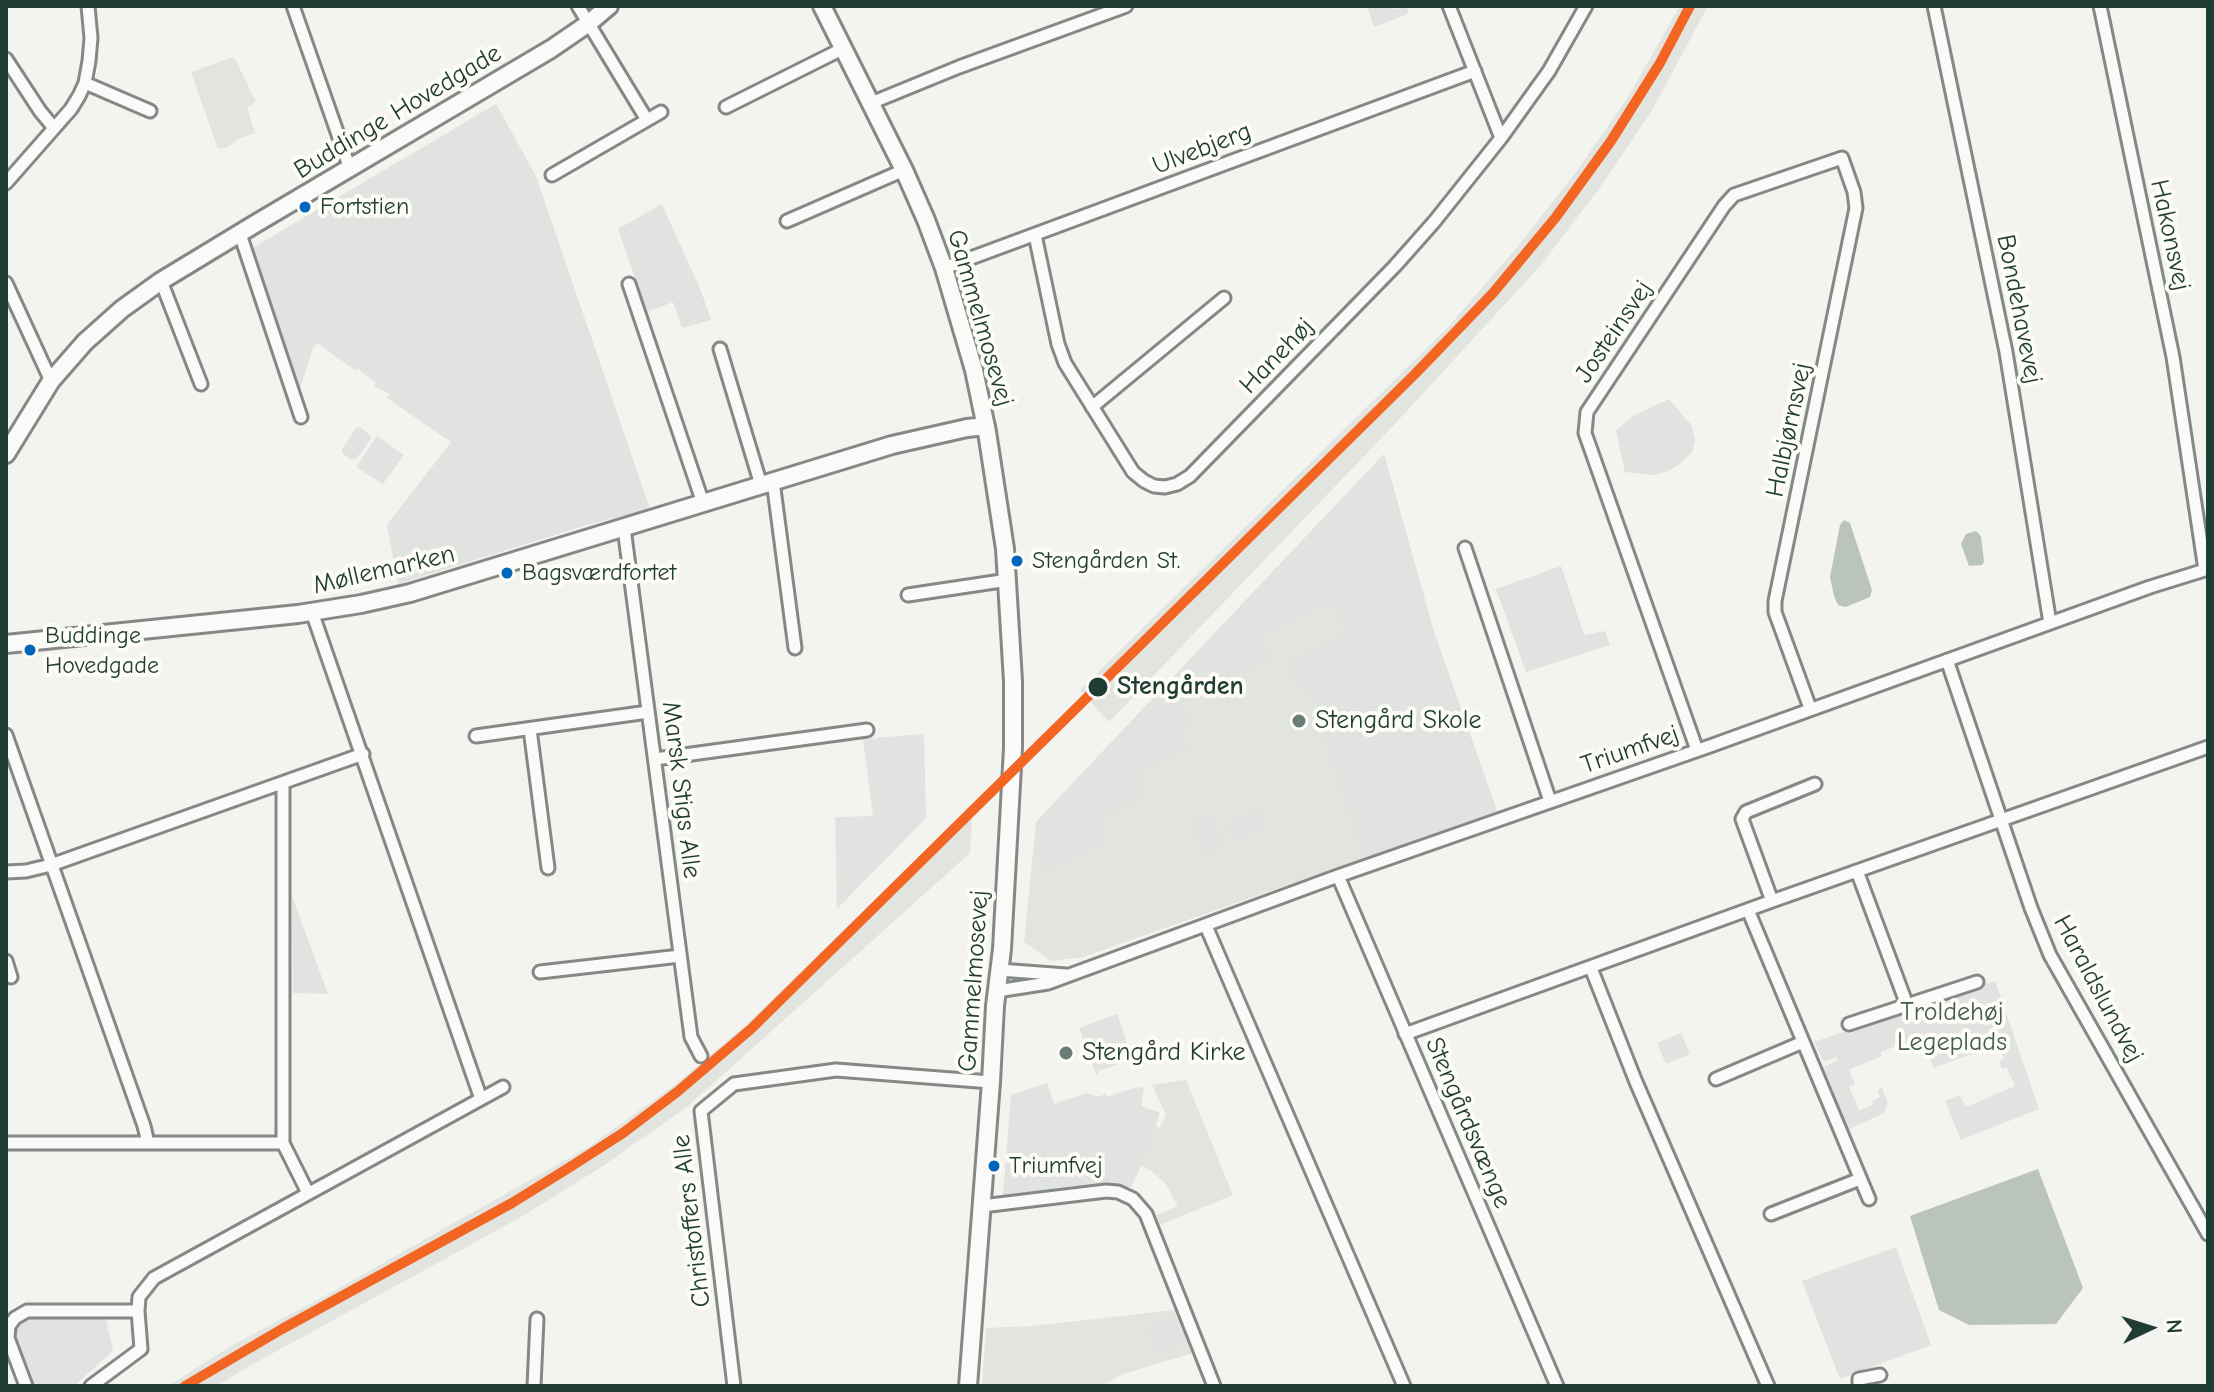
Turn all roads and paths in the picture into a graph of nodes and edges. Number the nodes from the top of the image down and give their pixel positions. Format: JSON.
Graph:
{"nodes":[{"id":1,"x":88,"y":6,"type":"edge"},
{"id":2,"x":293,"y":6,"type":"edge"},
{"id":3,"x":578,"y":6,"type":"edge"},
{"id":4,"x":609,"y":6,"type":"edge"},
{"id":5,"x":822,"y":6,"type":"edge"},
{"id":6,"x":1126,"y":6,"type":"edge"},
{"id":7,"x":1449,"y":6,"type":"edge"},
{"id":8,"x":1586,"y":6,"type":"edge"},
{"id":9,"x":1934,"y":6,"type":"edge"},
{"id":10,"x":2100,"y":6,"type":"edge"},
{"id":11,"x":589,"y":23,"type":"junction"},
{"id":12,"x":844,"y":48,"type":"junction"},
{"id":13,"x":6,"y":59,"type":"edge"},
{"id":14,"x":1475,"y":71,"type":"junction"},
{"id":15,"x":85,"y":83,"type":"junction"},
{"id":16,"x":871,"y":103,"type":"junction"},
{"id":17,"x":726,"y":107,"type":"dead end"},
{"id":18,"x":150,"y":111,"type":"dead end"},
{"id":19,"x":661,"y":112,"type":"dead end"},
{"id":20,"x":647,"y":120,"type":"junction"},
{"id":21,"x":54,"y":128,"type":"junction"},
{"id":22,"x":1501,"y":138,"type":"junction"},
{"id":23,"x":1842,"y":158,"type":"joint"},
{"id":24,"x":350,"y":169,"type":"junction"},
{"id":25,"x":904,"y":170,"type":"junction"},
{"id":26,"x":552,"y":175,"type":"dead end"},
{"id":27,"x":6,"y":183,"type":"edge"},
{"id":28,"x":787,"y":221,"type":"dead end"},
{"id":29,"x":240,"y":234,"type":"junction"},
{"id":30,"x":1035,"y":235,"type":"junction"},
{"id":31,"x":944,"y":268,"type":"junction"},
{"id":32,"x":161,"y":281,"type":"junction"},
{"id":33,"x":6,"y":283,"type":"edge"},
{"id":34,"x":629,"y":284,"type":"dead end"},
{"id":35,"x":1224,"y":298,"type":"dead end"},
{"id":36,"x":720,"y":349,"type":"dead end"},
{"id":37,"x":51,"y":381,"type":"junction"},
{"id":38,"x":201,"y":384,"type":"dead end"},
{"id":39,"x":1092,"y":407,"type":"junction"},
{"id":40,"x":301,"y":417,"type":"dead end"},
{"id":41,"x":986,"y":426,"type":"junction"},
{"id":42,"x":6,"y":454,"type":"edge"},
{"id":43,"x":767,"y":483,"type":"junction"},
{"id":44,"x":703,"y":503,"type":"junction"},
{"id":45,"x":624,"y":528,"type":"junction"},
{"id":46,"x":1465,"y":548,"type":"dead end"},
{"id":47,"x":2207,"y":569,"type":"edge"},
{"id":48,"x":1008,"y":580,"type":"junction"},
{"id":49,"x":908,"y":595,"type":"dead end"},
{"id":50,"x":312,"y":612,"type":"junction"},
{"id":51,"x":2050,"y":623,"type":"junction"},
{"id":52,"x":6,"y":644,"type":"edge"},
{"id":53,"x":795,"y":648,"type":"dead end"},
{"id":54,"x":1947,"y":660,"type":"junction"},
{"id":55,"x":1810,"y":708,"type":"junction"},
{"id":56,"x":648,"y":712,"type":"junction"},
{"id":57,"x":530,"y":729,"type":"junction"},
{"id":58,"x":867,"y":730,"type":"dead end"},
{"id":59,"x":6,"y":735,"type":"edge"},
{"id":60,"x":476,"y":736,"type":"dead end"},
{"id":61,"x":2208,"y":747,"type":"edge"},
{"id":62,"x":1697,"y":750,"type":"junction"},
{"id":63,"x":363,"y":754,"type":"junction"},
{"id":64,"x":655,"y":759,"type":"junction"},
{"id":65,"x":283,"y":783,"type":"junction"},
{"id":66,"x":1815,"y":784,"type":"dead end"},
{"id":67,"x":1550,"y":801,"type":"junction"},
{"id":68,"x":2001,"y":819,"type":"junction"},
{"id":69,"x":51,"y":865,"type":"junction"},
{"id":70,"x":548,"y":868,"type":"dead end"},
{"id":71,"x":1857,"y":871,"type":"junction"},
{"id":72,"x":6,"y":872,"type":"edge"},
{"id":73,"x":1338,"y":876,"type":"junction"},
{"id":74,"x":1772,"y":901,"type":"junction"},
{"id":75,"x":1748,"y":910,"type":"junction"},
{"id":76,"x":1206,"y":926,"type":"junction"},
{"id":77,"x":680,"y":956,"type":"junction"},
{"id":78,"x":6,"y":961,"type":"edge"},
{"id":79,"x":1591,"y":968,"type":"junction"},
{"id":80,"x":1000,"y":970,"type":"junction"},
{"id":81,"x":540,"y":972,"type":"dead end"},
{"id":82,"x":1067,"y":975,"type":"junction"},
{"id":83,"x":11,"y":977,"type":"dead end"},
{"id":84,"x":1977,"y":982,"type":"dead end"},
{"id":85,"x":997,"y":991,"type":"junction"},
{"id":86,"x":1907,"y":1005,"type":"junction"},
{"id":87,"x":1849,"y":1024,"type":"dead end"},
{"id":88,"x":1405,"y":1034,"type":"junction"},
{"id":89,"x":1803,"y":1042,"type":"junction"},
{"id":90,"x":701,"y":1056,"type":"dead end"},
{"id":91,"x":1716,"y":1079,"type":"dead end"},
{"id":92,"x":991,"y":1082,"type":"junction"},
{"id":93,"x":503,"y":1087,"type":"dead end"},
{"id":94,"x":481,"y":1099,"type":"junction"},
{"id":95,"x":6,"y":1143,"type":"edge"},
{"id":96,"x":148,"y":1143,"type":"junction"},
{"id":97,"x":283,"y":1143,"type":"junction"},
{"id":98,"x":1860,"y":1179,"type":"junction"},
{"id":99,"x":308,"y":1193,"type":"junction"},
{"id":100,"x":1869,"y":1199,"type":"dead end"},
{"id":101,"x":982,"y":1206,"type":"junction"},
{"id":102,"x":1771,"y":1214,"type":"dead end"},
{"id":103,"x":2208,"y":1234,"type":"edge"},
{"id":104,"x":138,"y":1311,"type":"junction"},
{"id":105,"x":537,"y":1319,"type":"dead end"},
{"id":106,"x":1880,"y":1375,"type":"dead end"},
{"id":107,"x":26,"y":1386,"type":"edge"},
{"id":108,"x":91,"y":1386,"type":"edge"},
{"id":109,"x":534,"y":1386,"type":"edge"},
{"id":110,"x":734,"y":1386,"type":"edge"},
{"id":111,"x":968,"y":1386,"type":"edge"},
{"id":112,"x":1214,"y":1386,"type":"edge"},
{"id":113,"x":1404,"y":1386,"type":"edge"},
{"id":114,"x":1557,"y":1386,"type":"edge"},
{"id":115,"x":1768,"y":1386,"type":"edge"},
{"id":116,"x":1859,"y":1386,"type":"edge"}],
"edges":[{"from":1,"to":15,"type":"street"},
{"from":2,"to":24,"type":"street"},
{"from":3,"to":11,"type":"street"},
{"from":4,"to":11,"type":"street","name":"Buddinge Hovedgade"},
{"from":5,"to":12,"type":"street","name":"Gammelmosevej"},
{"from":6,"to":16,"type":"street"},
{"from":7,"to":14,"type":"street"},
{"from":8,"to":22,"type":"street","name":"Hanehøj"},
{"from":9,"to":51,"type":"street","name":"Bondehavevej"},
{"from":10,"to":47,"type":"street","name":"Hakonsvej"},
{"from":11,"to":20,"type":"street"},
{"from":11,"to":24,"type":"street","name":"Buddinge Hovedgade"},
{"from":12,"to":16,"type":"street","name":"Gammelmosevej"},
{"from":12,"to":17,"type":"street"},
{"from":13,"to":21,"type":"street"},
{"from":14,"to":22,"type":"street"},
{"from":14,"to":30,"type":"street","name":"Ulvebjerg"},
{"from":15,"to":18,"type":"street"},
{"from":15,"to":21,"type":"street"},
{"from":16,"to":25,"type":"street","name":"Gammelmosevej"},
{"from":19,"to":20,"type":"street"},
{"from":20,"to":26,"type":"street"},
{"from":21,"to":27,"type":"street"},
{"from":22,"to":39,"type":"street","name":"Hanehøj"},
{"from":23,"to":55,"type":"street","name":"Halbjørnsvej"},
{"from":23,"to":62,"type":"street","name":"Josteinsvej"},
{"from":24,"to":29,"type":"street","name":"Buddinge Hovedgade"},
{"from":25,"to":28,"type":"street"},
{"from":25,"to":31,"type":"street","name":"Gammelmosevej"},
{"from":29,"to":32,"type":"street","name":"Buddinge Hovedgade"},
{"from":29,"to":40,"type":"street"},
{"from":30,"to":31,"type":"street","name":"Ulvebjerg"},
{"from":30,"to":39,"type":"street","name":"Hanehøj"},
{"from":31,"to":41,"type":"street","name":"Gammelmosevej"},
{"from":32,"to":37,"type":"street","name":"Buddinge Hovedgade"},
{"from":32,"to":38,"type":"street"},
{"from":33,"to":37,"type":"street"},
{"from":34,"to":44,"type":"street"},
{"from":35,"to":39,"type":"street"},
{"from":36,"to":43,"type":"street"},
{"from":37,"to":42,"type":"street","name":"Buddinge Hovedgade"},
{"from":41,"to":43,"type":"street","name":"Møllemarken"},
{"from":41,"to":48,"type":"street","name":"Gammelmosevej"},
{"from":43,"to":44,"type":"street","name":"Møllemarken"},
{"from":43,"to":53,"type":"street"},
{"from":44,"to":45,"type":"street","name":"Møllemarken"},
{"from":45,"to":50,"type":"street","name":"Møllemarken"},
{"from":45,"to":56,"type":"street","name":"Marsk Stigs Alle"},
{"from":46,"to":67,"type":"street"},
{"from":47,"to":51,"type":"street","name":"Triumfvej"},
{"from":48,"to":49,"type":"street"},
{"from":48,"to":80,"type":"street","name":"Gammelmosevej"},
{"from":50,"to":52,"type":"street","name":"Møllemarken"},
{"from":50,"to":63,"type":"street"},
{"from":51,"to":54,"type":"street","name":"Triumfvej"},
{"from":54,"to":55,"type":"street","name":"Triumfvej"},
{"from":54,"to":68,"type":"street","name":"Haraldslundvej"},
{"from":55,"to":62,"type":"street","name":"Triumfvej"},
{"from":56,"to":57,"type":"street"},
{"from":56,"to":64,"type":"street","name":"Marsk Stigs Alle"},
{"from":57,"to":60,"type":"street"},
{"from":57,"to":70,"type":"street"},
{"from":58,"to":64,"type":"street"},
{"from":59,"to":69,"type":"street"},
{"from":61,"to":68,"type":"street"},
{"from":62,"to":67,"type":"street","name":"Triumfvej"},
{"from":63,"to":65,"type":"street"},
{"from":63,"to":94,"type":"street"},
{"from":64,"to":77,"type":"street","name":"Marsk Stigs Alle"},
{"from":65,"to":69,"type":"street"},
{"from":65,"to":97,"type":"street"},
{"from":66,"to":74,"type":"street"},
{"from":67,"to":73,"type":"street","name":"Triumfvej"},
{"from":68,"to":71,"type":"street"},
{"from":68,"to":103,"type":"street","name":"Haraldslundvej"},
{"from":69,"to":72,"type":"street"},
{"from":69,"to":96,"type":"street"},
{"from":71,"to":74,"type":"street"},
{"from":71,"to":86,"type":"street"},
{"from":73,"to":76,"type":"street","name":"Triumfvej"},
{"from":73,"to":88,"type":"street","name":"Stengårdsvænge"},
{"from":74,"to":75,"type":"street"},
{"from":75,"to":79,"type":"street"},
{"from":75,"to":89,"type":"street"},
{"from":76,"to":82,"type":"street","name":"Triumfvej"},
{"from":76,"to":113,"type":"street"},
{"from":77,"to":81,"type":"street"},
{"from":77,"to":90,"type":"street","name":"Marsk Stigs Alle"},
{"from":78,"to":83,"type":"street"},
{"from":79,"to":88,"type":"street"},
{"from":79,"to":115,"type":"street"},
{"from":80,"to":82,"type":"street","name":"Triumfvej"},
{"from":80,"to":85,"type":"street","name":"Gammelmosevej"},
{"from":82,"to":85,"type":"street","name":"Triumfvej"},
{"from":84,"to":86,"type":"street"},
{"from":85,"to":92,"type":"street","name":"Gammelmosevej"},
{"from":86,"to":87,"type":"street"},
{"from":88,"to":114,"type":"street","name":"Stengårdsvænge"},
{"from":89,"to":91,"type":"street"},
{"from":89,"to":98,"type":"street"},
{"from":92,"to":101,"type":"street","name":"Gammelmosevej"},
{"from":92,"to":110,"type":"street","name":"Christoffers Alle"},
{"from":93,"to":94,"type":"street"},
{"from":94,"to":99,"type":"street"},
{"from":95,"to":96,"type":"street"},
{"from":96,"to":97,"type":"street"},
{"from":97,"to":99,"type":"street"},
{"from":98,"to":100,"type":"street"},
{"from":98,"to":102,"type":"street"},
{"from":99,"to":104,"type":"street"},
{"from":101,"to":111,"type":"street","name":"Gammelmosevej"},
{"from":101,"to":112,"type":"street"},
{"from":104,"to":107,"type":"street"},
{"from":104,"to":108,"type":"street"},
{"from":105,"to":109,"type":"street"},
{"from":106,"to":116,"type":"street"}]}
